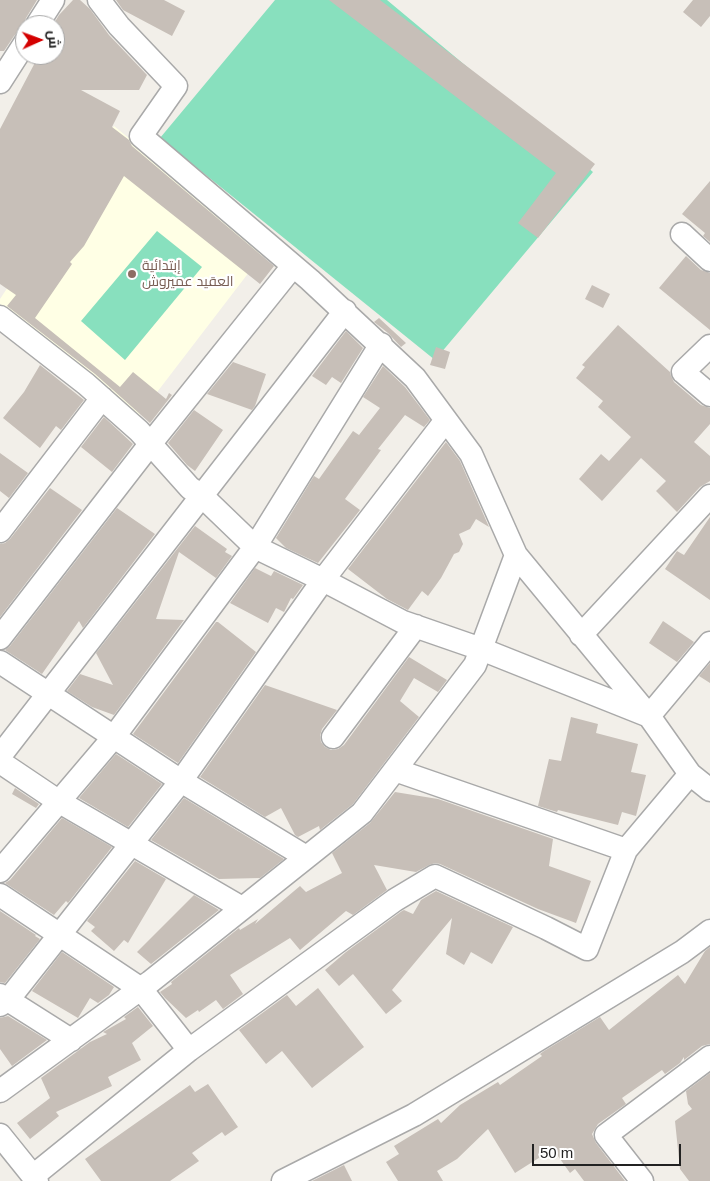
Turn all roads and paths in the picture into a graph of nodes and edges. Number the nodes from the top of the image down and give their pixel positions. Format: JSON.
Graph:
{"nodes":[{"id":1,"x":53,"y":0,"type":"edge"},
{"id":2,"x":99,"y":0,"type":"edge"},
{"id":3,"x":43,"y":15,"type":"edge"},
{"id":4,"x":15,"y":59,"type":"edge"},
{"id":5,"x":0,"y":82,"type":"edge"},
{"id":6,"x":682,"y":234,"type":"dead end"},
{"id":7,"x":710,"y":260,"type":"edge"},
{"id":8,"x":293,"y":266,"type":"junction"},
{"id":9,"x":344,"y":311,"type":"junction"},
{"id":10,"x":0,"y":318,"type":"edge"},
{"id":11,"x":380,"y":344,"type":"junction"},
{"id":12,"x":710,"y":346,"type":"edge"},
{"id":13,"x":710,"y":395,"type":"edge"},
{"id":14,"x":102,"y":398,"type":"junction"},
{"id":15,"x":446,"y":420,"type":"junction"},
{"id":16,"x":151,"y":444,"type":"junction"},
{"id":17,"x":202,"y":496,"type":"junction"},
{"id":18,"x":710,"y":496,"type":"edge"},
{"id":19,"x":4,"y":517,"type":"edge"},
{"id":20,"x":255,"y":547,"type":"junction"},
{"id":21,"x":516,"y":555,"type":"junction"},
{"id":22,"x":323,"y":580,"type":"junction"},
{"id":23,"x":416,"y":626,"type":"junction"},
{"id":24,"x":581,"y":635,"type":"junction"},
{"id":25,"x":0,"y":638,"type":"edge"},
{"id":26,"x":710,"y":643,"type":"edge"},
{"id":27,"x":481,"y":649,"type":"junction"},
{"id":28,"x":0,"y":662,"type":"edge"},
{"id":29,"x":48,"y":694,"type":"junction"},
{"id":30,"x":650,"y":716,"type":"junction"},
{"id":31,"x":333,"y":737,"type":"dead end"},
{"id":32,"x":113,"y":738,"type":"junction"},
{"id":33,"x":0,"y":756,"type":"edge"},
{"id":34,"x":0,"y":762,"type":"edge"},
{"id":35,"x":395,"y":770,"type":"junction"},
{"id":36,"x":690,"y":774,"type":"junction"},
{"id":37,"x":181,"y":781,"type":"junction"},
{"id":38,"x":710,"y":790,"type":"edge"},
{"id":39,"x":58,"y":801,"type":"junction"},
{"id":40,"x":132,"y":844,"type":"junction"},
{"id":41,"x":626,"y":850,"type":"junction"},
{"id":42,"x":306,"y":857,"type":"junction"},
{"id":43,"x":0,"y":871,"type":"edge"},
{"id":44,"x":0,"y":895,"type":"edge"},
{"id":45,"x":242,"y":908,"type":"junction"},
{"id":46,"x":710,"y":931,"type":"edge"},
{"id":47,"x":60,"y":934,"type":"junction"},
{"id":48,"x":141,"y":989,"type":"junction"},
{"id":49,"x":3,"y":1000,"type":"edge"},
{"id":50,"x":71,"y":1040,"type":"junction"},
{"id":51,"x":189,"y":1050,"type":"junction"},
{"id":52,"x":710,"y":1057,"type":"edge"},
{"id":53,"x":0,"y":1091,"type":"edge"},
{"id":54,"x":0,"y":1135,"type":"edge"},
{"id":55,"x":35,"y":1178,"type":"edge"},
{"id":56,"x":283,"y":1181,"type":"edge"},
{"id":57,"x":642,"y":1181,"type":"edge"}],
"edges":[{"from":1,"to":3,"type":"street"},
{"from":2,"to":8,"type":"street"},
{"from":4,"to":5,"type":"street"},
{"from":6,"to":7,"type":"street"},
{"from":8,"to":9,"type":"street"},
{"from":8,"to":16,"type":"street"},
{"from":9,"to":11,"type":"street"},
{"from":9,"to":17,"type":"street"},
{"from":10,"to":14,"type":"street"},
{"from":11,"to":15,"type":"street"},
{"from":11,"to":20,"type":"street"},
{"from":12,"to":13,"type":"street"},
{"from":14,"to":16,"type":"street"},
{"from":14,"to":19,"type":"street"},
{"from":15,"to":21,"type":"street"},
{"from":15,"to":22,"type":"street"},
{"from":16,"to":17,"type":"street"},
{"from":16,"to":25,"type":"street"},
{"from":17,"to":20,"type":"street"},
{"from":17,"to":29,"type":"street"},
{"from":18,"to":24,"type":"street"},
{"from":20,"to":22,"type":"street"},
{"from":20,"to":32,"type":"street"},
{"from":21,"to":24,"type":"street"},
{"from":21,"to":27,"type":"street"},
{"from":22,"to":23,"type":"street"},
{"from":22,"to":37,"type":"street"},
{"from":23,"to":27,"type":"street"},
{"from":23,"to":31,"type":"street"},
{"from":24,"to":30,"type":"street"},
{"from":26,"to":30,"type":"street"},
{"from":27,"to":30,"type":"street"},
{"from":27,"to":35,"type":"street"},
{"from":28,"to":29,"type":"street"},
{"from":29,"to":32,"type":"street"},
{"from":29,"to":33,"type":"street"},
{"from":30,"to":36,"type":"street"},
{"from":32,"to":37,"type":"street"},
{"from":32,"to":39,"type":"street"},
{"from":34,"to":39,"type":"street"},
{"from":35,"to":41,"type":"street"},
{"from":35,"to":42,"type":"street"},
{"from":36,"to":38,"type":"street"},
{"from":36,"to":41,"type":"street"},
{"from":37,"to":40,"type":"street"},
{"from":37,"to":42,"type":"street"},
{"from":39,"to":40,"type":"street"},
{"from":39,"to":43,"type":"street"},
{"from":40,"to":45,"type":"street"},
{"from":40,"to":47,"type":"street"},
{"from":41,"to":51,"type":"street"},
{"from":42,"to":45,"type":"street"},
{"from":44,"to":47,"type":"street"},
{"from":45,"to":48,"type":"street"},
{"from":46,"to":56,"type":"street"},
{"from":47,"to":48,"type":"street"},
{"from":47,"to":49,"type":"street"},
{"from":48,"to":50,"type":"street"},
{"from":48,"to":51,"type":"street"},
{"from":49,"to":50,"type":"street"},
{"from":50,"to":53,"type":"street"},
{"from":51,"to":55,"type":"street"},
{"from":52,"to":57,"type":"street"},
{"from":54,"to":55,"type":"street"}]}
